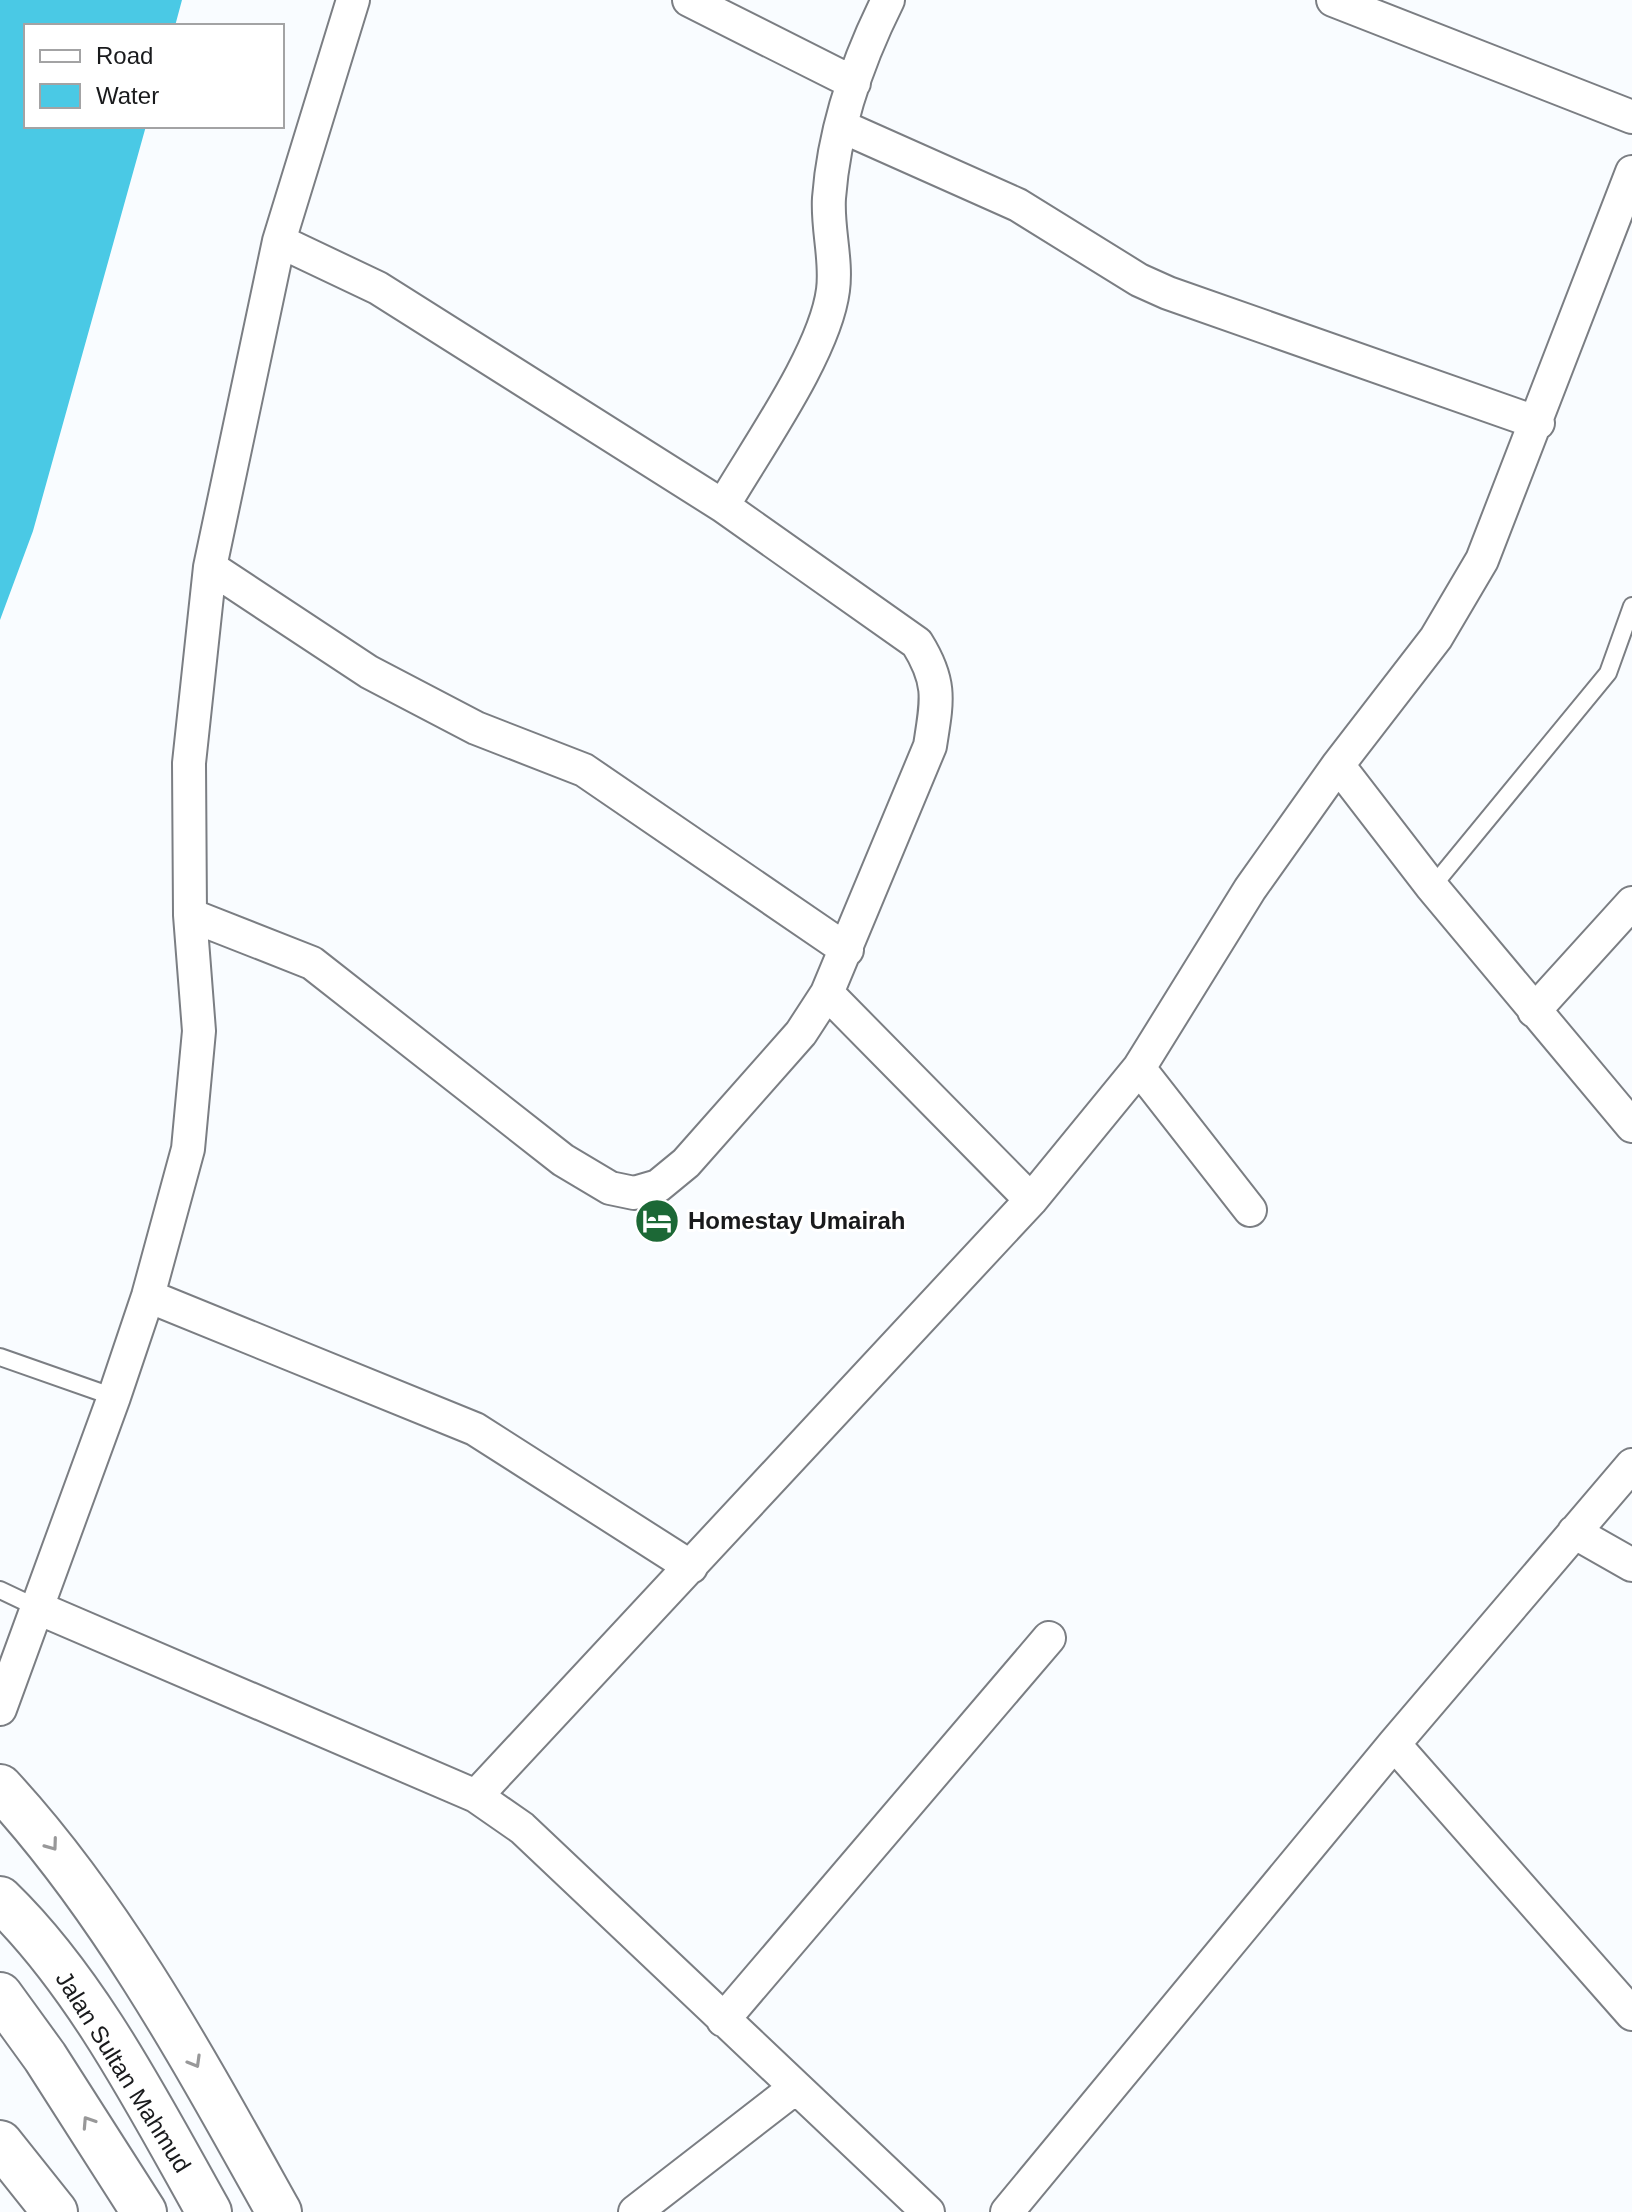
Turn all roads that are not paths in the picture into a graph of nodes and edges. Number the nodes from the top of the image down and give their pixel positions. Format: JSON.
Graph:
{"nodes":[{"id":1,"x":353,"y":0,"type":"edge"},
{"id":2,"x":689,"y":0,"type":"edge"},
{"id":3,"x":888,"y":0,"type":"edge"},
{"id":4,"x":1333,"y":0,"type":"edge"},
{"id":5,"x":854,"y":83,"type":"junction"},
{"id":6,"x":1632,"y":117,"type":"edge"},
{"id":7,"x":843,"y":127,"type":"junction"},
{"id":8,"x":1632,"y":172,"type":"edge"},
{"id":9,"x":279,"y":241,"type":"junction"},
{"id":10,"x":1538,"y":423,"type":"junction"},
{"id":11,"x":723,"y":506,"type":"junction"},
{"id":12,"x":210,"y":567,"type":"junction"},
{"id":13,"x":1632,"y":606,"type":"edge"},
{"id":14,"x":1338,"y":765,"type":"junction"},
{"id":15,"x":1432,"y":887,"type":"junction"},
{"id":16,"x":1632,"y":903,"type":"edge"},
{"id":17,"x":190,"y":915,"type":"junction"},
{"id":18,"x":847,"y":950,"type":"junction"},
{"id":19,"x":827,"y":993,"type":"junction"},
{"id":20,"x":1534,"y":1011,"type":"junction"},
{"id":21,"x":1139,"y":1068,"type":"junction"},
{"id":22,"x":1632,"y":1126,"type":"edge"},
{"id":23,"x":1031,"y":1200,"type":"junction"},
{"id":24,"x":1250,"y":1210,"type":"dead end"},
{"id":25,"x":148,"y":1296,"type":"junction"},
{"id":26,"x":0,"y":1357,"type":"edge"},
{"id":27,"x":114,"y":1397,"type":"junction"},
{"id":28,"x":1632,"y":1465,"type":"edge"},
{"id":29,"x":1574,"y":1532,"type":"junction"},
{"id":30,"x":1632,"y":1565,"type":"edge"},
{"id":31,"x":691,"y":1567,"type":"junction"},
{"id":32,"x":0,"y":1590,"type":"edge"},
{"id":33,"x":38,"y":1608,"type":"junction"},
{"id":34,"x":1049,"y":1638,"type":"dead end"},
{"id":35,"x":0,"y":1709,"type":"edge"},
{"id":36,"x":1394,"y":1744,"type":"junction"},
{"id":37,"x":0,"y":1787,"type":"edge"},
{"id":38,"x":476,"y":1796,"type":"junction"},
{"id":39,"x":0,"y":1899,"type":"edge"},
{"id":40,"x":0,"y":1995,"type":"edge"},
{"id":41,"x":1632,"y":2014,"type":"edge"},
{"id":42,"x":723,"y":2020,"type":"junction"},
{"id":43,"x":795,"y":2088,"type":"junction"},
{"id":44,"x":0,"y":2143,"type":"edge"},
{"id":45,"x":137,"y":2200,"type":"edge"},
{"id":46,"x":55,"y":2212,"type":"edge"},
{"id":47,"x":209,"y":2212,"type":"edge"},
{"id":48,"x":279,"y":2212,"type":"edge"},
{"id":49,"x":635,"y":2212,"type":"edge"},
{"id":50,"x":928,"y":2212,"type":"edge"},
{"id":51,"x":1007,"y":2212,"type":"edge"}],
"edges":[{"from":1,"to":9,"type":"street"},
{"from":2,"to":5,"type":"street"},
{"from":3,"to":5,"type":"street"},
{"from":4,"to":6,"type":"street"},
{"from":5,"to":7,"type":"street"},
{"from":7,"to":10,"type":"street"},
{"from":7,"to":11,"type":"street"},
{"from":8,"to":10,"type":"street"},
{"from":9,"to":11,"type":"street"},
{"from":9,"to":12,"type":"street"},
{"from":10,"to":14,"type":"street"},
{"from":11,"to":18,"type":"street"},
{"from":12,"to":17,"type":"street"},
{"from":12,"to":18,"type":"street"},
{"from":13,"to":15,"type":"lane"},
{"from":14,"to":15,"type":"street"},
{"from":14,"to":21,"type":"street"},
{"from":15,"to":20,"type":"street"},
{"from":16,"to":20,"type":"street"},
{"from":17,"to":19,"type":"street"},
{"from":17,"to":25,"type":"street"},
{"from":18,"to":19,"type":"street"},
{"from":19,"to":23,"type":"street"},
{"from":20,"to":22,"type":"street"},
{"from":21,"to":23,"type":"street"},
{"from":21,"to":24,"type":"street"},
{"from":23,"to":31,"type":"street"},
{"from":25,"to":27,"type":"street"},
{"from":25,"to":31,"type":"street"},
{"from":26,"to":27,"type":"lane"},
{"from":27,"to":33,"type":"street"},
{"from":28,"to":29,"type":"street"},
{"from":29,"to":30,"type":"street"},
{"from":29,"to":36,"type":"street"},
{"from":31,"to":38,"type":"street"},
{"from":32,"to":33,"type":"lane"},
{"from":33,"to":35,"type":"street"},
{"from":33,"to":38,"type":"street"},
{"from":34,"to":42,"type":"street"},
{"from":36,"to":41,"type":"street"},
{"from":36,"to":51,"type":"street"},
{"from":37,"to":48,"type":"highway","one_way":true},
{"from":38,"to":42,"type":"street"},
{"from":39,"to":47,"type":"highway","name":"Jalan Sultan Mahmud"},
{"from":45,"to":40,"type":"highway","one_way":true},
{"from":42,"to":43,"type":"street"},
{"from":43,"to":49,"type":"street"},
{"from":43,"to":50,"type":"street"},
{"from":44,"to":46,"type":"highway"}]}
